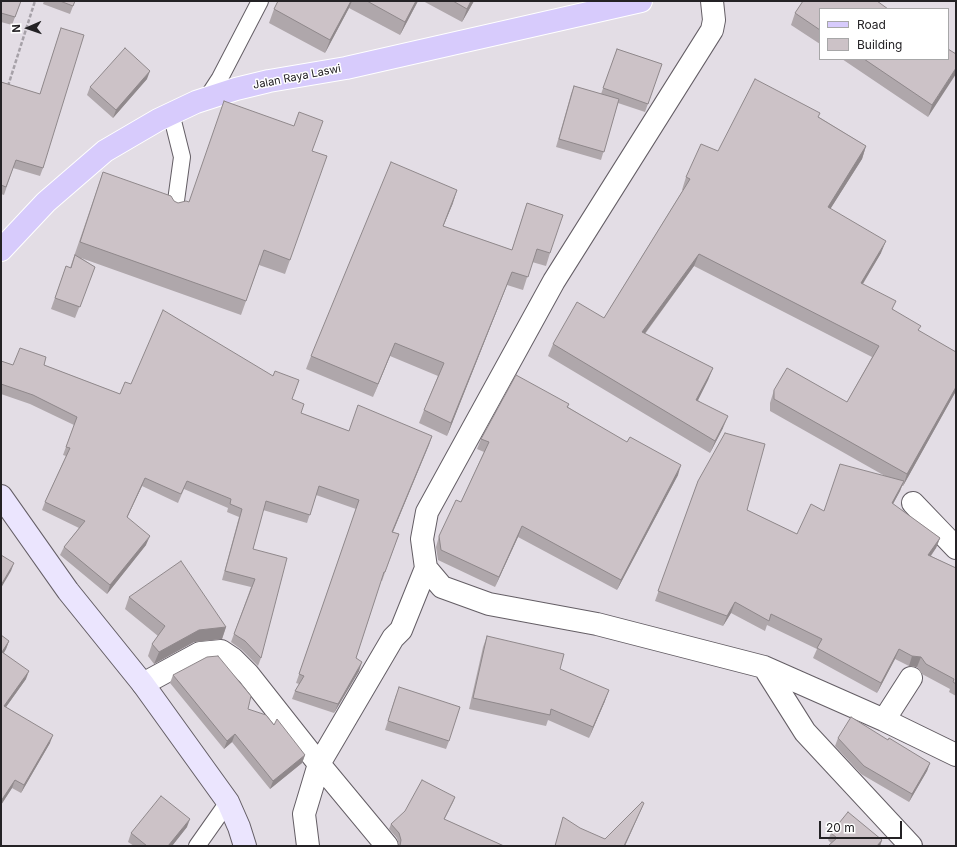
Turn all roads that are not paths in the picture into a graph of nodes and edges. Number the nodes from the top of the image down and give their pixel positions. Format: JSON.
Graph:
{"nodes":[{"id":1,"x":260,"y":1,"type":"edge"},
{"id":2,"x":641,"y":1,"type":"edge"},
{"id":3,"x":713,"y":17,"type":"edge"},
{"id":4,"x":207,"y":98,"type":"junction"},
{"id":5,"x":172,"y":113,"type":"junction"},
{"id":6,"x":175,"y":208,"type":"edge"},
{"id":7,"x":1,"y":250,"type":"edge"},
{"id":8,"x":1,"y":496,"type":"edge"},
{"id":9,"x":913,"y":503,"type":"dead end"},
{"id":10,"x":956,"y":548,"type":"edge"},
{"id":11,"x":426,"y":568,"type":"junction"},
{"id":12,"x":764,"y":667,"type":"junction"},
{"id":13,"x":911,"y":678,"type":"dead end"},
{"id":14,"x":143,"y":684,"type":"junction"},
{"id":15,"x":884,"y":720,"type":"junction"},
{"id":16,"x":956,"y":755,"type":"edge"},
{"id":17,"x":319,"y":764,"type":"junction"},
{"id":18,"x":228,"y":802,"type":"junction"},
{"id":19,"x":198,"y":846,"type":"edge"},
{"id":20,"x":245,"y":846,"type":"edge"},
{"id":21,"x":308,"y":846,"type":"edge"},
{"id":22,"x":387,"y":846,"type":"edge"},
{"id":23,"x":911,"y":846,"type":"edge"}],
"edges":[{"from":1,"to":4,"type":"lane"},
{"from":2,"to":4,"type":"main road","name":"Jalan Raya Laswi"},
{"from":3,"to":11,"type":"street"},
{"from":4,"to":5,"type":"main road","name":"Jalan Raya Laswi"},
{"from":5,"to":6,"type":"lane"},
{"from":5,"to":7,"type":"main road","name":"Jalan Raya Laswi"},
{"from":8,"to":14,"type":"main road"},
{"from":9,"to":10,"type":"street"},
{"from":11,"to":12,"type":"street"},
{"from":11,"to":17,"type":"street"},
{"from":12,"to":15,"type":"street"},
{"from":12,"to":23,"type":"street"},
{"from":13,"to":15,"type":"street"},
{"from":14,"to":17,"type":"street"},
{"from":14,"to":18,"type":"main road"},
{"from":15,"to":16,"type":"street"},
{"from":17,"to":21,"type":"street"},
{"from":17,"to":22,"type":"street"},
{"from":18,"to":19,"type":"lane"},
{"from":18,"to":20,"type":"main road"}]}
